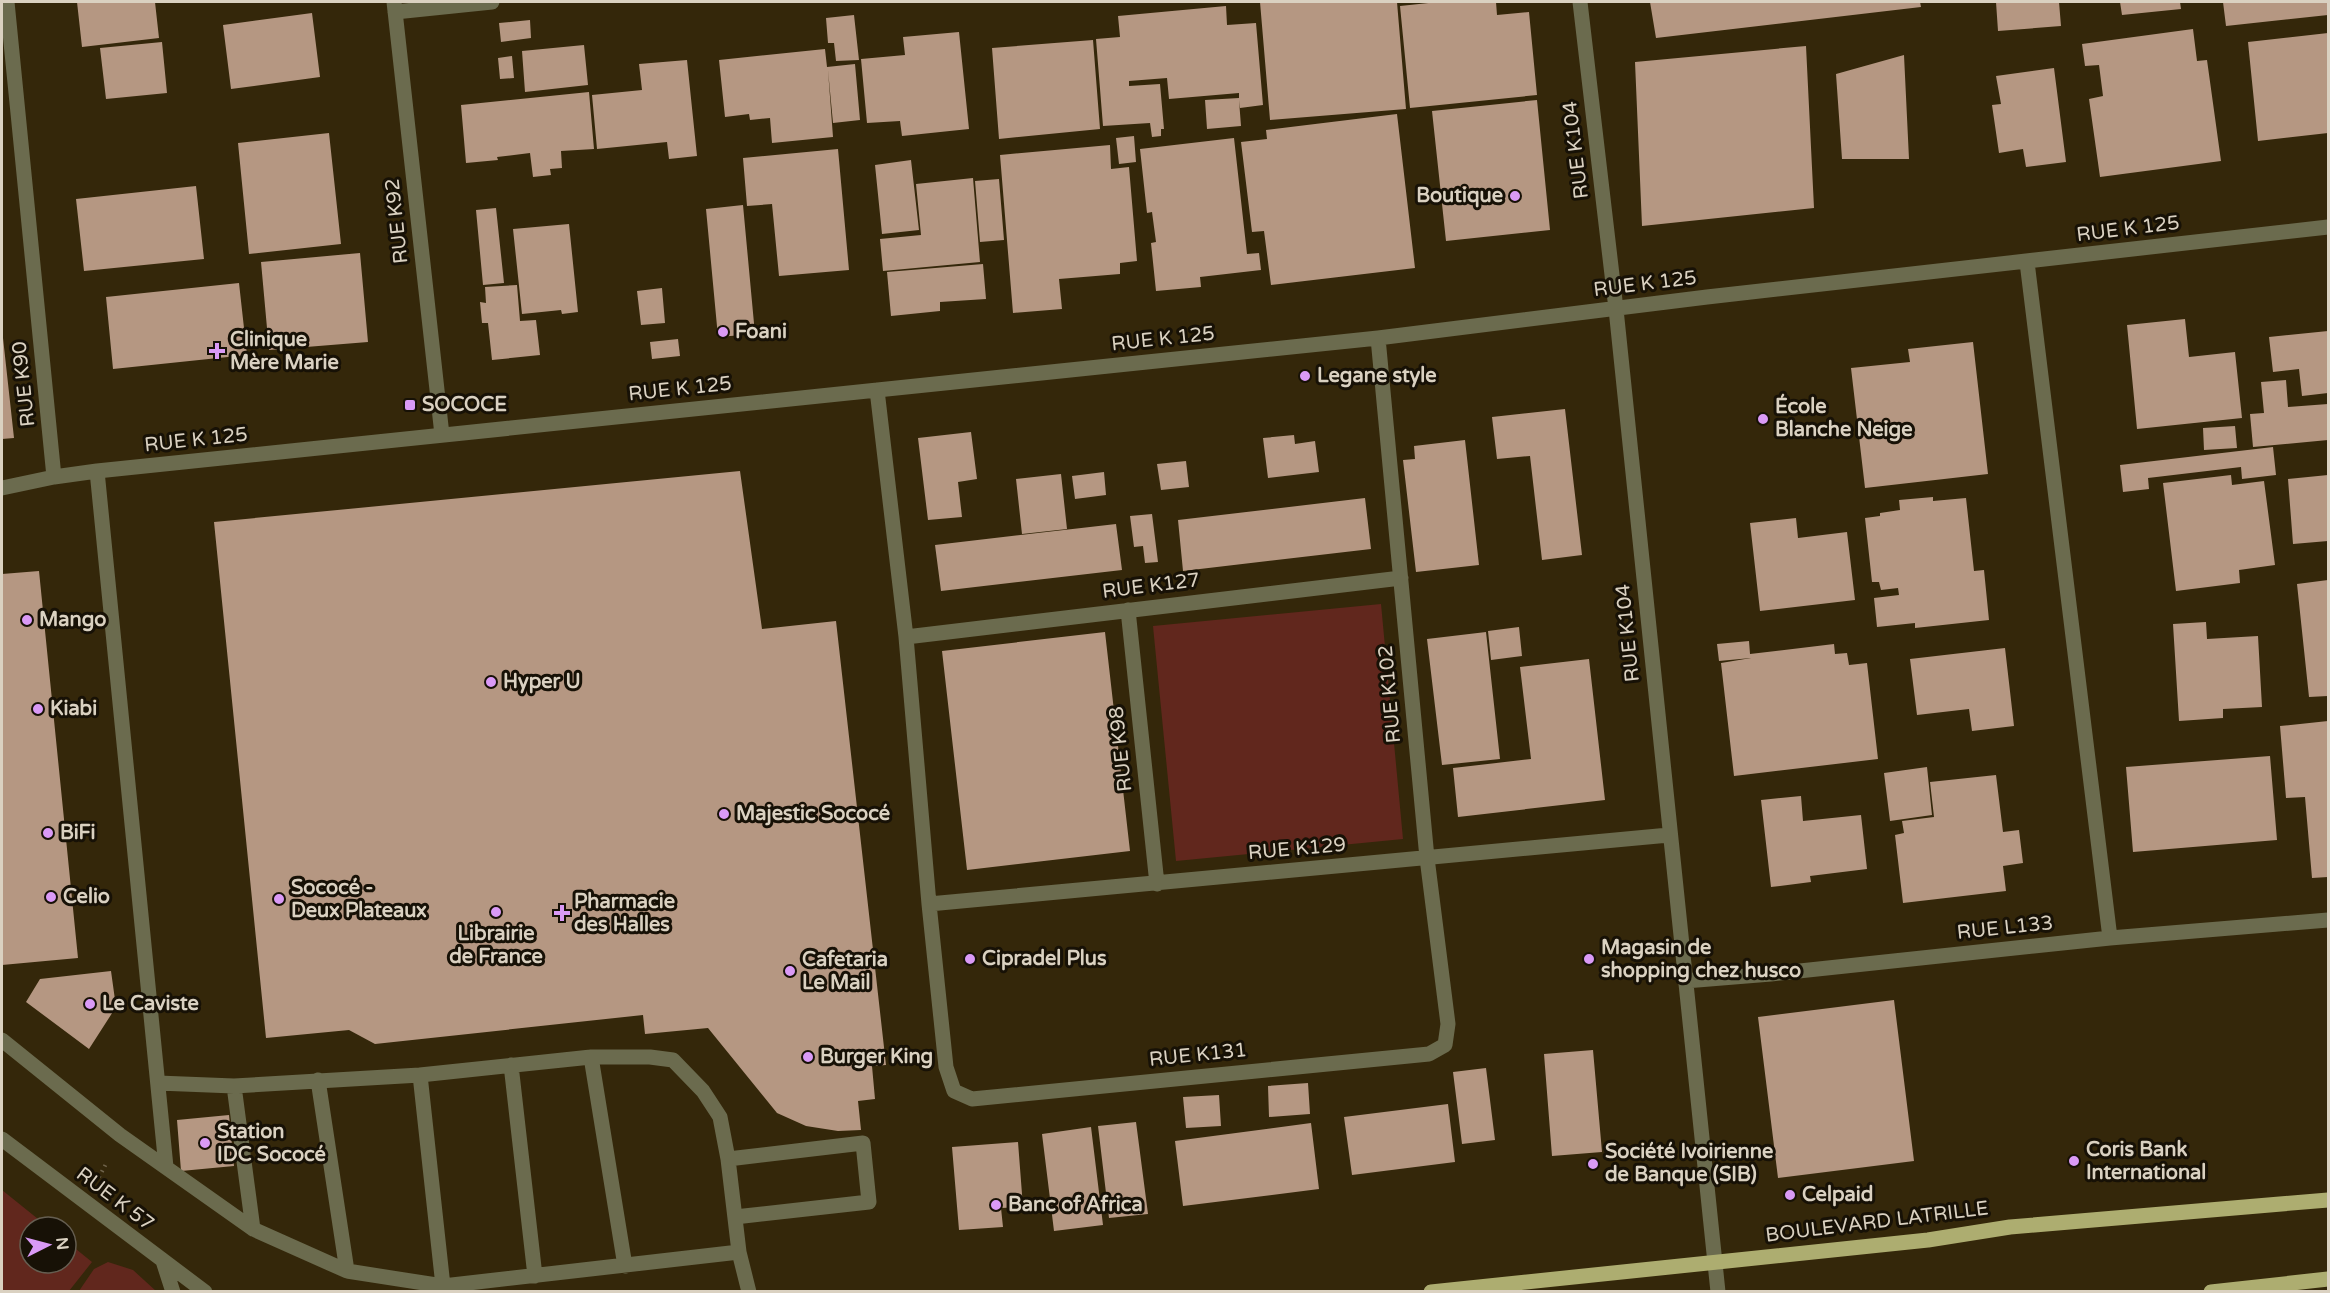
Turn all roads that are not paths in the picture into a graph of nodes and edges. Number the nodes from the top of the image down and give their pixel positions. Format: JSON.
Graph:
{"nodes":[{"id":1,"x":7,"y":2,"type":"edge"},
{"id":2,"x":492,"y":2,"type":"edge"},
{"id":3,"x":1580,"y":2,"type":"edge"},
{"id":4,"x":394,"y":7,"type":"edge"},
{"id":5,"x":2328,"y":227,"type":"edge"},
{"id":6,"x":2027,"y":262,"type":"junction"},
{"id":7,"x":1616,"y":309,"type":"junction"},
{"id":8,"x":1378,"y":338,"type":"junction"},
{"id":9,"x":877,"y":390,"type":"junction"},
{"id":10,"x":442,"y":435,"type":"junction"},
{"id":11,"x":97,"y":471,"type":"junction"},
{"id":12,"x":54,"y":477,"type":"junction"},
{"id":13,"x":2,"y":488,"type":"edge"},
{"id":14,"x":1401,"y":578,"type":"junction"},
{"id":15,"x":1128,"y":610,"type":"junction"},
{"id":16,"x":906,"y":638,"type":"junction"},
{"id":17,"x":1669,"y":836,"type":"junction"},
{"id":18,"x":1427,"y":858,"type":"junction"},
{"id":19,"x":1157,"y":884,"type":"junction"},
{"id":20,"x":929,"y":904,"type":"junction"},
{"id":21,"x":2328,"y":920,"type":"edge"},
{"id":22,"x":2110,"y":938,"type":"junction"},
{"id":23,"x":1685,"y":981,"type":"junction"},
{"id":24,"x":2,"y":1040,"type":"edge"},
{"id":25,"x":1445,"y":1045,"type":"joint"},
{"id":26,"x":591,"y":1057,"type":"junction"},
{"id":27,"x":511,"y":1065,"type":"junction"},
{"id":28,"x":420,"y":1075,"type":"junction"},
{"id":29,"x":318,"y":1080,"type":"junction"},
{"id":30,"x":158,"y":1083,"type":"junction"},
{"id":31,"x":234,"y":1086,"type":"junction"},
{"id":32,"x":2,"y":1139,"type":"edge"},
{"id":33,"x":728,"y":1159,"type":"junction"},
{"id":34,"x":166,"y":1167,"type":"junction"},
{"id":35,"x":2328,"y":1200,"type":"edge"},
{"id":36,"x":735,"y":1217,"type":"junction"},
{"id":37,"x":253,"y":1229,"type":"junction"},
{"id":38,"x":739,"y":1252,"type":"junction"},
{"id":39,"x":163,"y":1261,"type":"junction"},
{"id":40,"x":1716,"y":1261,"type":"junction"},
{"id":41,"x":625,"y":1266,"type":"junction"},
{"id":42,"x":347,"y":1271,"type":"junction"},
{"id":43,"x":535,"y":1276,"type":"junction"},
{"id":44,"x":2328,"y":1279,"type":"edge"},
{"id":45,"x":443,"y":1286,"type":"junction"},
{"id":46,"x":173,"y":1292,"type":"edge"},
{"id":47,"x":205,"y":1292,"type":"edge"},
{"id":48,"x":749,"y":1292,"type":"edge"},
{"id":49,"x":1431,"y":1292,"type":"edge"},
{"id":50,"x":1718,"y":1292,"type":"edge"},
{"id":51,"x":2211,"y":1292,"type":"edge"}],
"edges":[{"from":1,"to":12,"type":"street","name":"RUE K90"},
{"from":2,"to":4,"type":"street"},
{"from":3,"to":7,"type":"street","name":"RUE K104"},
{"from":4,"to":10,"type":"street","name":"RUE K92"},
{"from":5,"to":6,"type":"street","name":"RUE K 125"},
{"from":6,"to":7,"type":"street","name":"RUE K 125"},
{"from":6,"to":22,"type":"street"},
{"from":7,"to":8,"type":"street","name":"RUE K 125"},
{"from":7,"to":17,"type":"street","name":"RUE K104"},
{"from":8,"to":9,"type":"street","name":"RUE K 125"},
{"from":8,"to":14,"type":"street","name":"RUE K102"},
{"from":9,"to":10,"type":"street","name":"RUE K 125"},
{"from":9,"to":16,"type":"street"},
{"from":10,"to":11,"type":"street","name":"RUE K 125"},
{"from":11,"to":12,"type":"street","name":"RUE K 125"},
{"from":11,"to":30,"type":"street"},
{"from":12,"to":13,"type":"street","name":"RUE K 125"},
{"from":14,"to":15,"type":"street","name":"RUE K127"},
{"from":14,"to":18,"type":"street","name":"RUE K102"},
{"from":15,"to":16,"type":"street","name":"RUE K127"},
{"from":15,"to":19,"type":"street","name":"RUE K98"},
{"from":16,"to":20,"type":"street"},
{"from":17,"to":18,"type":"street","name":"RUE K129"},
{"from":17,"to":23,"type":"street","name":"RUE K104"},
{"from":18,"to":19,"type":"street","name":"RUE K129"},
{"from":18,"to":25,"type":"street","name":"RUE K102"},
{"from":19,"to":20,"type":"street","name":"RUE K129"},
{"from":20,"to":25,"type":"street","name":"RUE K131"},
{"from":21,"to":22,"type":"street","name":"RUE L133"},
{"from":22,"to":23,"type":"street","name":"RUE L133"},
{"from":23,"to":40,"type":"street","name":"RUE K104"},
{"from":24,"to":34,"type":"street"},
{"from":26,"to":27,"type":"street"},
{"from":26,"to":33,"type":"street"},
{"from":26,"to":41,"type":"street"},
{"from":27,"to":28,"type":"street"},
{"from":27,"to":43,"type":"street"},
{"from":28,"to":29,"type":"street"},
{"from":28,"to":45,"type":"street"},
{"from":29,"to":31,"type":"street"},
{"from":29,"to":42,"type":"street"},
{"from":30,"to":31,"type":"street"},
{"from":30,"to":34,"type":"street"},
{"from":31,"to":37,"type":"street"},
{"from":32,"to":39,"type":"street","name":"RUE K 57"},
{"from":33,"to":36,"type":"street"},
{"from":33,"to":36,"type":"street"},
{"from":34,"to":37,"type":"street"},
{"from":35,"to":40,"type":"main road","name":"BOULEVARD LATRILLE"},
{"from":36,"to":38,"type":"street"},
{"from":37,"to":42,"type":"street"},
{"from":38,"to":41,"type":"street"},
{"from":38,"to":48,"type":"street"},
{"from":39,"to":46,"type":"street"},
{"from":39,"to":47,"type":"street","name":"RUE K 57"},
{"from":40,"to":49,"type":"main road","name":"BOULEVARD LATRILLE"},
{"from":40,"to":50,"type":"street","name":"RUE K104"},
{"from":41,"to":43,"type":"street"},
{"from":42,"to":45,"type":"street"},
{"from":43,"to":45,"type":"street"},
{"from":44,"to":51,"type":"main road"}]}
